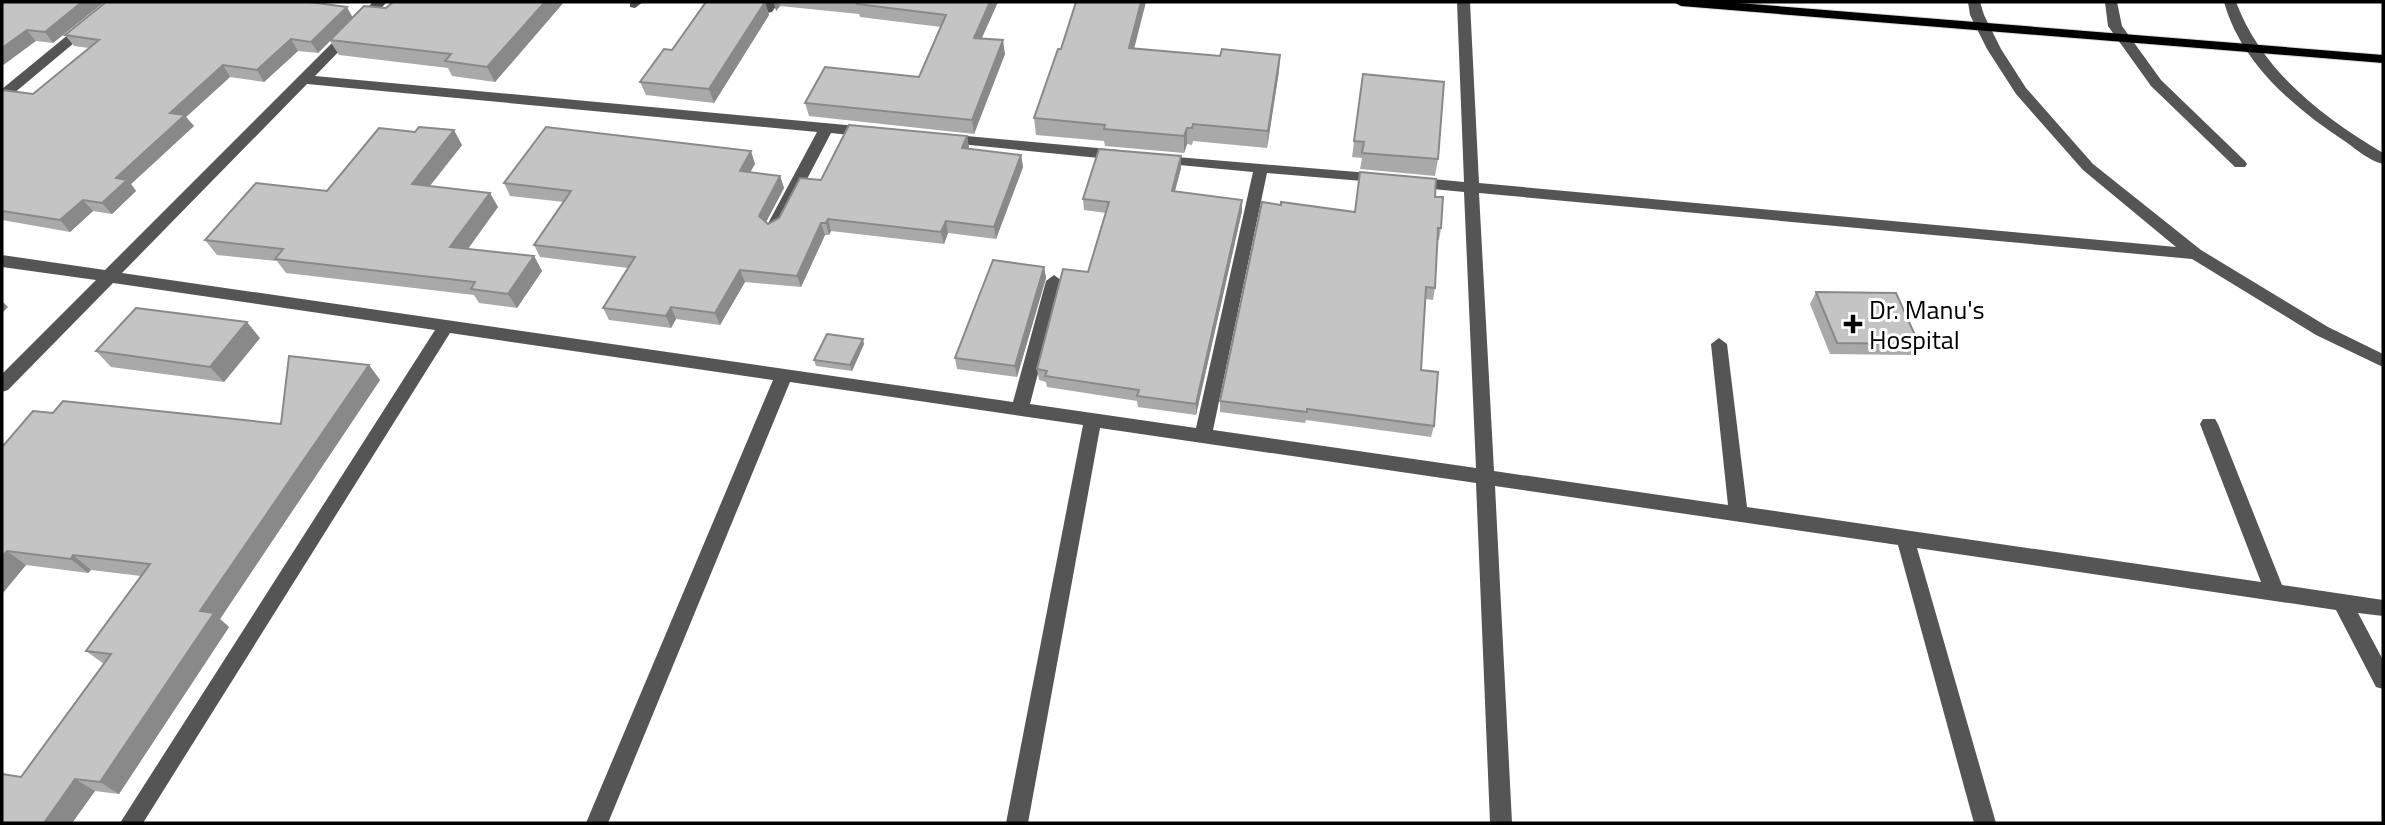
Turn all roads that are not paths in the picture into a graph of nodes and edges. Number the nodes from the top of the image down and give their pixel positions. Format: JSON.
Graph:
{"nodes":[{"id":1,"x":116,"y":2,"type":"edge"},
{"id":2,"x":380,"y":2,"type":"edge"},
{"id":3,"x":1463,"y":2,"type":"edge"},
{"id":4,"x":1681,"y":2,"type":"edge"},
{"id":5,"x":1815,"y":2,"type":"edge"},
{"id":6,"x":2111,"y":2,"type":"edge"},
{"id":7,"x":2230,"y":2,"type":"edge"},
{"id":8,"x":1978,"y":14,"type":"edge"},
{"id":9,"x":2119,"y":32,"type":"junction"},
{"id":10,"x":2247,"y":42,"type":"junction"},
{"id":11,"x":2383,"y":47,"type":"edge"},
{"id":12,"x":2383,"y":59,"type":"edge"},
{"id":13,"x":304,"y":79,"type":"junction"},
{"id":14,"x":2,"y":96,"type":"edge"},
{"id":15,"x":826,"y":128,"type":"junction"},
{"id":16,"x":881,"y":133,"type":"edge"},
{"id":17,"x":935,"y":138,"type":"edge"},
{"id":18,"x":2383,"y":159,"type":"edge"},
{"id":19,"x":2240,"y":164,"type":"dead end"},
{"id":20,"x":1261,"y":168,"type":"junction"},
{"id":21,"x":1472,"y":187,"type":"junction"},
{"id":22,"x":774,"y":229,"type":"edge"},
{"id":23,"x":2195,"y":254,"type":"junction"},
{"id":24,"x":2,"y":261,"type":"edge"},
{"id":25,"x":109,"y":276,"type":"junction"},
{"id":26,"x":1054,"y":281,"type":"dead end"},
{"id":27,"x":446,"y":326,"type":"junction"},
{"id":28,"x":1719,"y":344,"type":"dead end"},
{"id":29,"x":2383,"y":361,"type":"edge"},
{"id":30,"x":783,"y":375,"type":"junction"},
{"id":31,"x":2,"y":385,"type":"edge"},
{"id":32,"x":1020,"y":409,"type":"junction"},
{"id":33,"x":1093,"y":420,"type":"junction"},
{"id":34,"x":2208,"y":424,"type":"dead end"},
{"id":35,"x":1203,"y":436,"type":"junction"},
{"id":36,"x":1485,"y":477,"type":"junction"},
{"id":37,"x":1738,"y":514,"type":"junction"},
{"id":38,"x":1905,"y":538,"type":"junction"},
{"id":39,"x":2275,"y":592,"type":"junction"},
{"id":40,"x":2343,"y":602,"type":"junction"},
{"id":41,"x":2383,"y":608,"type":"edge"},
{"id":42,"x":2383,"y":680,"type":"edge"},
{"id":43,"x":131,"y":823,"type":"edge"},
{"id":44,"x":597,"y":823,"type":"edge"},
{"id":45,"x":1017,"y":823,"type":"edge"},
{"id":46,"x":1501,"y":823,"type":"edge"},
{"id":47,"x":1985,"y":823,"type":"edge"}],
"edges":[{"from":1,"to":14,"type":"street"},
{"from":2,"to":13,"type":"street"},
{"from":3,"to":21,"type":"street"},
{"from":4,"to":8,"type":"main road"},
{"from":5,"to":8,"type":"main road"},
{"from":6,"to":9,"type":"street"},
{"from":7,"to":10,"type":"street"},
{"from":8,"to":9,"type":"main road"},
{"from":8,"to":23,"type":"street"},
{"from":9,"to":10,"type":"main road"},
{"from":9,"to":19,"type":"street"},
{"from":10,"to":11,"type":"main road"},
{"from":10,"to":12,"type":"main road"},
{"from":10,"to":18,"type":"street"},
{"from":13,"to":15,"type":"street"},
{"from":13,"to":25,"type":"street"},
{"from":15,"to":16,"type":"street"},
{"from":15,"to":22,"type":"street"},
{"from":17,"to":20,"type":"street"},
{"from":20,"to":21,"type":"street"},
{"from":20,"to":35,"type":"street"},
{"from":21,"to":23,"type":"street"},
{"from":21,"to":36,"type":"street"},
{"from":23,"to":29,"type":"street"},
{"from":24,"to":25,"type":"street"},
{"from":25,"to":27,"type":"street"},
{"from":25,"to":31,"type":"street"},
{"from":26,"to":32,"type":"street"},
{"from":27,"to":30,"type":"street"},
{"from":27,"to":43,"type":"street"},
{"from":28,"to":37,"type":"street"},
{"from":30,"to":32,"type":"street"},
{"from":30,"to":44,"type":"street"},
{"from":32,"to":33,"type":"street"},
{"from":33,"to":35,"type":"street"},
{"from":33,"to":45,"type":"street"},
{"from":34,"to":39,"type":"street"},
{"from":35,"to":36,"type":"street"},
{"from":36,"to":37,"type":"street"},
{"from":36,"to":46,"type":"street"},
{"from":37,"to":38,"type":"street"},
{"from":38,"to":39,"type":"street"},
{"from":38,"to":47,"type":"street"},
{"from":39,"to":40,"type":"street"},
{"from":40,"to":41,"type":"street"},
{"from":40,"to":42,"type":"street"}]}
